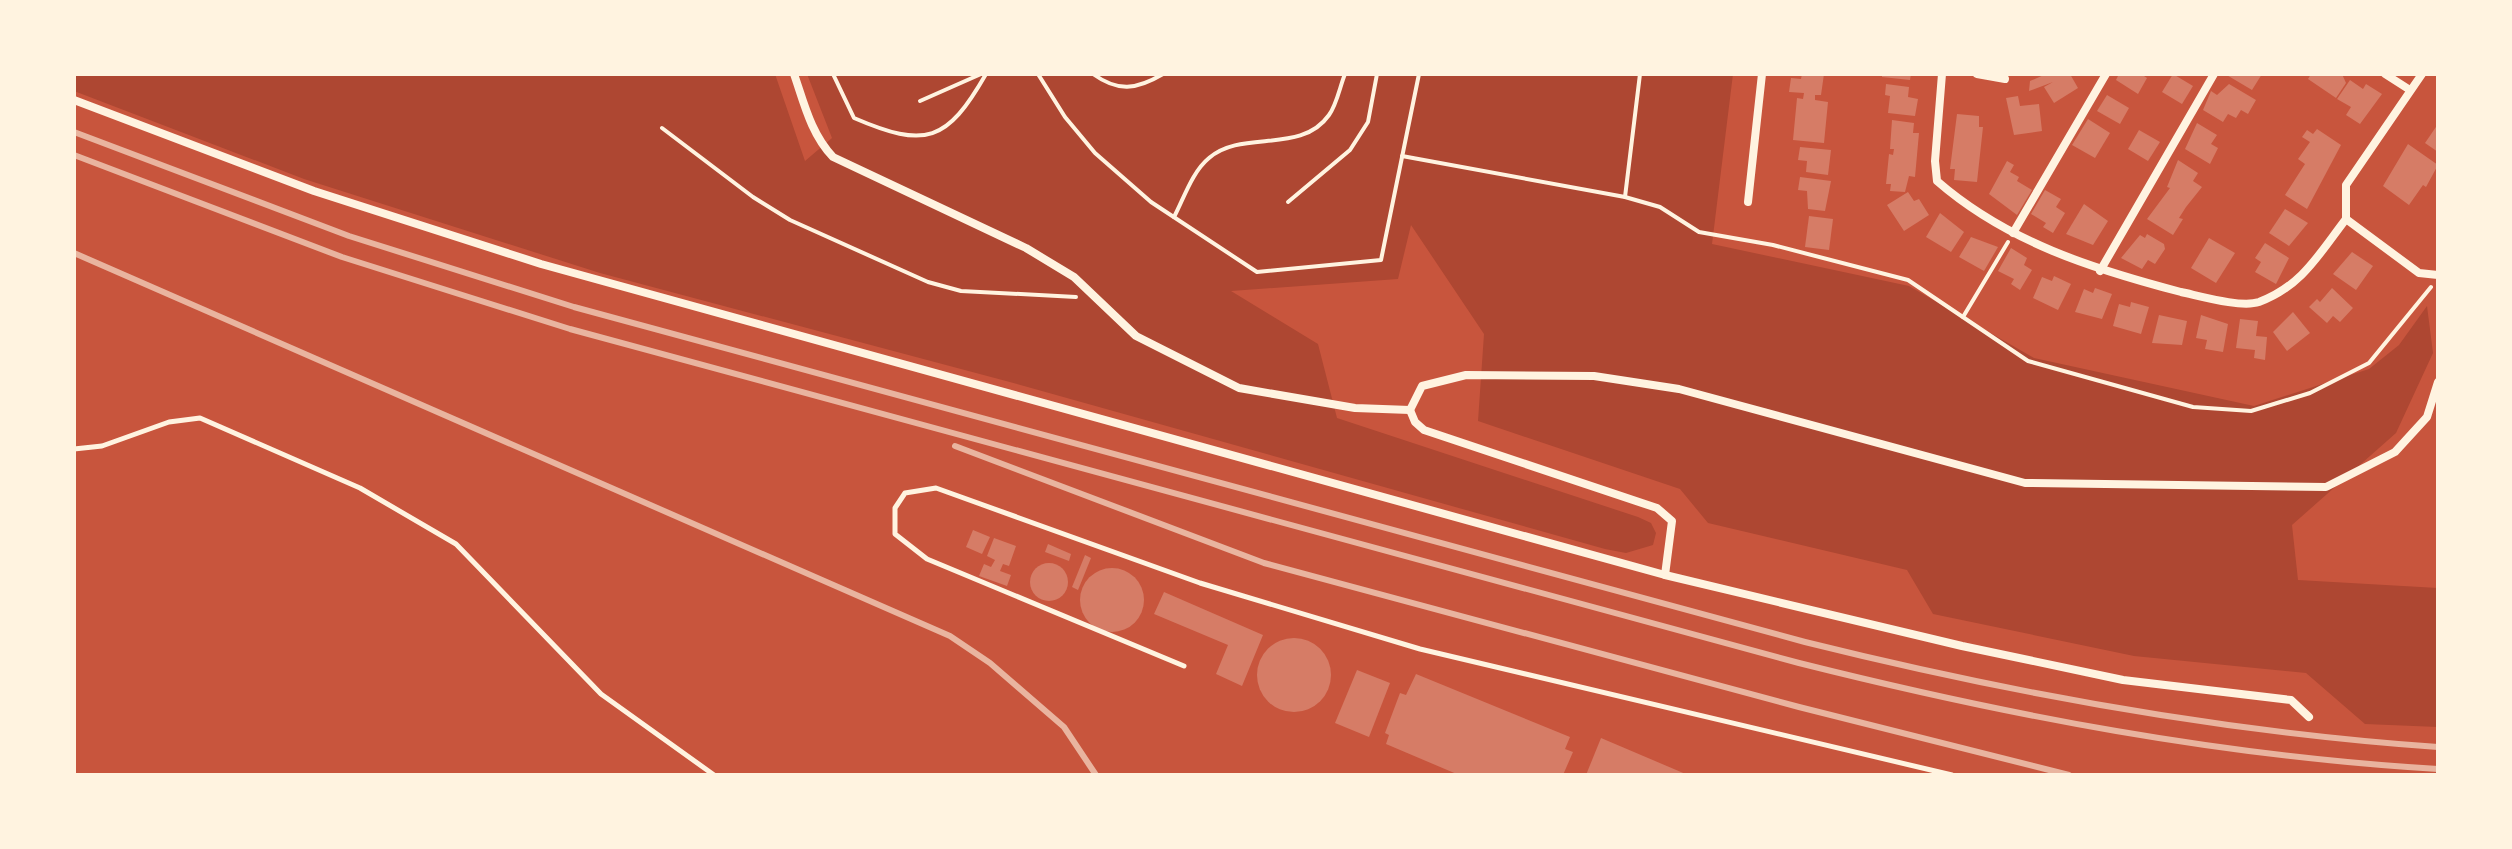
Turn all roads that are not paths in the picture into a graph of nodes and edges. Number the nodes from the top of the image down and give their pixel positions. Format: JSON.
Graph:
{"nodes":[{"id":1,"x":794,"y":74,"type":"edge"},
{"id":2,"x":1762,"y":74,"type":"edge"},
{"id":3,"x":1942,"y":74,"type":"edge"},
{"id":4,"x":1977,"y":74,"type":"edge"},
{"id":5,"x":2106,"y":74,"type":"edge"},
{"id":6,"x":2214,"y":74,"type":"edge"},
{"id":7,"x":2385,"y":74,"type":"edge"},
{"id":8,"x":2422,"y":74,"type":"edge"},
{"id":9,"x":2005,"y":79,"type":"dead end"},
{"id":10,"x":2410,"y":90,"type":"junction"},
{"id":11,"x":74,"y":100,"type":"edge"},
{"id":12,"x":1748,"y":202,"type":"dead end"},
{"id":13,"x":2346,"y":219,"type":"junction"},
{"id":14,"x":2013,"y":233,"type":"junction"},
{"id":15,"x":2100,"y":271,"type":"junction"},
{"id":16,"x":2438,"y":277,"type":"edge"},
{"id":17,"x":2438,"y":382,"type":"edge"},
{"id":18,"x":1410,"y":410,"type":"junction"},
{"id":19,"x":74,"y":449,"type":"edge"},
{"id":20,"x":1665,"y":575,"type":"junction"},
{"id":21,"x":1184,"y":666,"type":"dead end"},
{"id":22,"x":2309,"y":717,"type":"dead end"},
{"id":23,"x":714,"y":775,"type":"edge"},
{"id":24,"x":1952,"y":775,"type":"edge"}],
"edges":[{"from":1,"to":18,"type":"street"},
{"from":2,"to":12,"type":"street"},
{"from":3,"to":14,"type":"street"},
{"from":4,"to":9,"type":"street"},
{"from":5,"to":14,"type":"street"},
{"from":6,"to":15,"type":"street"},
{"from":7,"to":10,"type":"street"},
{"from":8,"to":10,"type":"street"},
{"from":10,"to":13,"type":"street"},
{"from":11,"to":20,"type":"street"},
{"from":13,"to":15,"type":"street"},
{"from":13,"to":16,"type":"street"},
{"from":14,"to":15,"type":"street"},
{"from":17,"to":18,"type":"street"},
{"from":18,"to":20,"type":"street"},
{"from":19,"to":23,"type":"lane"},
{"from":20,"to":22,"type":"street"},
{"from":21,"to":24,"type":"lane"}]}
